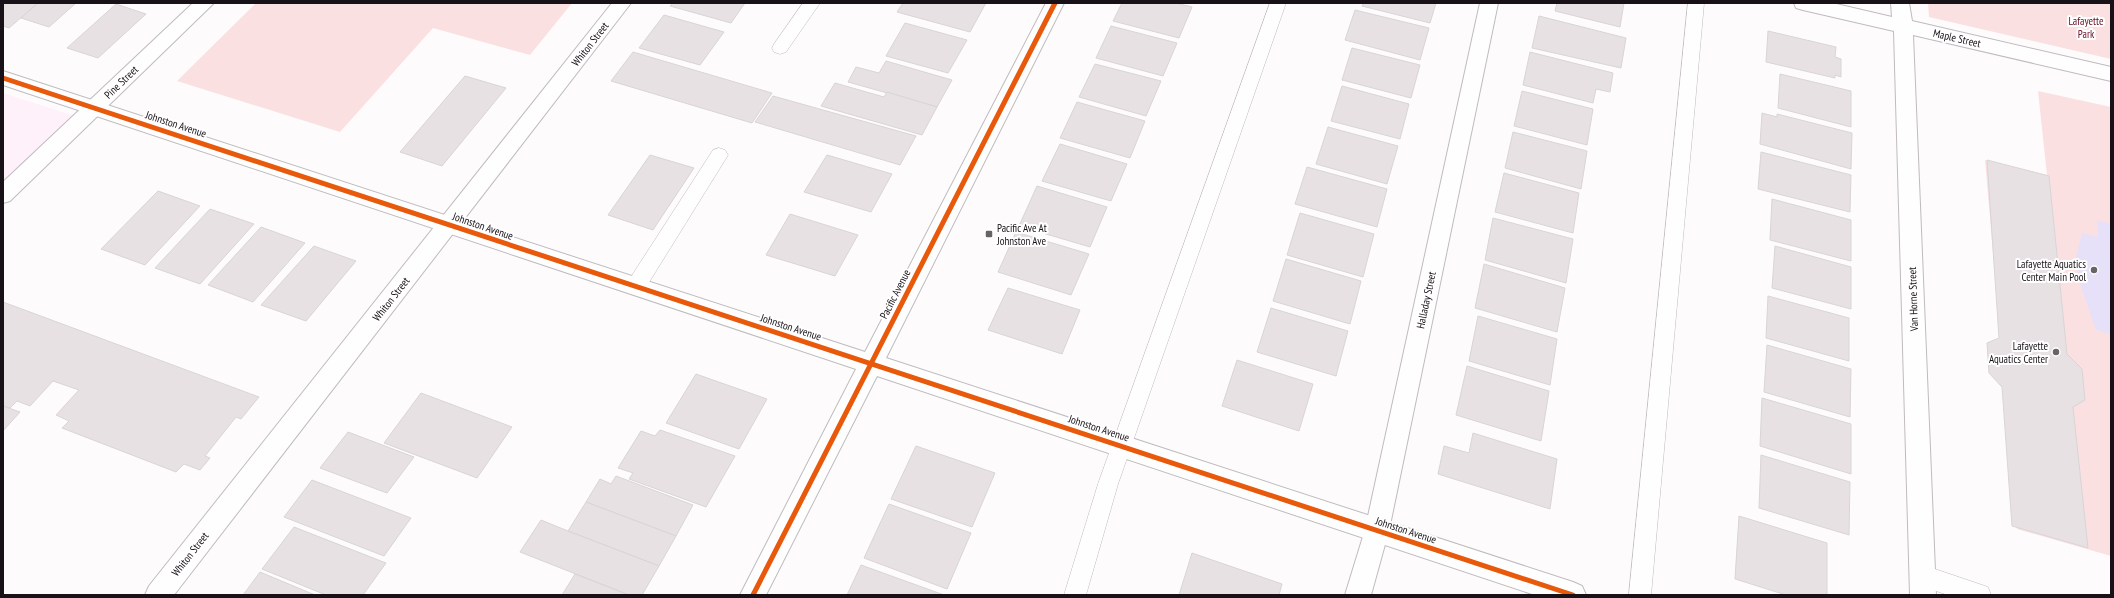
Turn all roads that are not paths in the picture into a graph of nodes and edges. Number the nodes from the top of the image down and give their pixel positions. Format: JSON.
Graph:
{"nodes":[{"id":1,"x":205,"y":3,"type":"edge"},
{"id":2,"x":622,"y":3,"type":"edge"},
{"id":3,"x":812,"y":3,"type":"edge"},
{"id":4,"x":1055,"y":3,"type":"edge"},
{"id":5,"x":1278,"y":3,"type":"edge"},
{"id":6,"x":1489,"y":3,"type":"edge"},
{"id":7,"x":1696,"y":3,"type":"edge"},
{"id":8,"x":1803,"y":3,"type":"edge"},
{"id":9,"x":1900,"y":3,"type":"edge"},
{"id":10,"x":1903,"y":26,"type":"junction"},
{"id":11,"x":780,"y":48,"type":"dead end"},
{"id":12,"x":2111,"y":74,"type":"edge"},
{"id":13,"x":3,"y":78,"type":"edge"},
{"id":14,"x":94,"y":108,"type":"junction"},
{"id":15,"x":719,"y":155,"type":"dead end"},
{"id":16,"x":3,"y":195,"type":"edge"},
{"id":17,"x":449,"y":225,"type":"junction"},
{"id":18,"x":636,"y":286,"type":"junction"},
{"id":19,"x":871,"y":364,"type":"junction"},
{"id":20,"x":1123,"y":447,"type":"junction"},
{"id":21,"x":1377,"y":530,"type":"junction"},
{"id":22,"x":1923,"y":586,"type":"edge"},
{"id":23,"x":158,"y":595,"type":"edge"},
{"id":24,"x":753,"y":595,"type":"edge"},
{"id":25,"x":1075,"y":595,"type":"edge"},
{"id":26,"x":1358,"y":595,"type":"edge"},
{"id":27,"x":1573,"y":595,"type":"edge"},
{"id":28,"x":1640,"y":595,"type":"edge"},
{"id":29,"x":1980,"y":595,"type":"edge"}],
"edges":[{"from":1,"to":14,"type":"street","name":"Pine Street"},
{"from":2,"to":17,"type":"street","name":"Whiton Street"},
{"from":3,"to":11,"type":"lane"},
{"from":4,"to":19,"type":"street","name":"Pacific Avenue"},
{"from":5,"to":20,"type":"lane"},
{"from":6,"to":21,"type":"street","name":"Halladay Street"},
{"from":7,"to":28,"type":"lane"},
{"from":8,"to":10,"type":"street","name":"Maple Street"},
{"from":9,"to":10,"type":"street","name":"Van Horne Street"},
{"from":10,"to":12,"type":"street","name":"Maple Street"},
{"from":10,"to":22,"type":"street","name":"Van Horne Street"},
{"from":13,"to":14,"type":"street","name":"Johnston Avenue"},
{"from":14,"to":16,"type":"street","name":"Pine Street"},
{"from":14,"to":17,"type":"street","name":"Johnston Avenue"},
{"from":15,"to":18,"type":"lane"},
{"from":17,"to":18,"type":"street","name":"Johnston Avenue"},
{"from":17,"to":23,"type":"street","name":"Whiton Street"},
{"from":18,"to":19,"type":"street","name":"Johnston Avenue"},
{"from":19,"to":20,"type":"street","name":"Johnston Avenue"},
{"from":19,"to":24,"type":"street","name":"Pacific Avenue"},
{"from":20,"to":21,"type":"street","name":"Johnston Avenue"},
{"from":20,"to":25,"type":"lane"},
{"from":21,"to":26,"type":"street","name":"Halladay Street"},
{"from":21,"to":27,"type":"street","name":"Johnston Avenue"},
{"from":22,"to":29,"type":"lane"}]}
